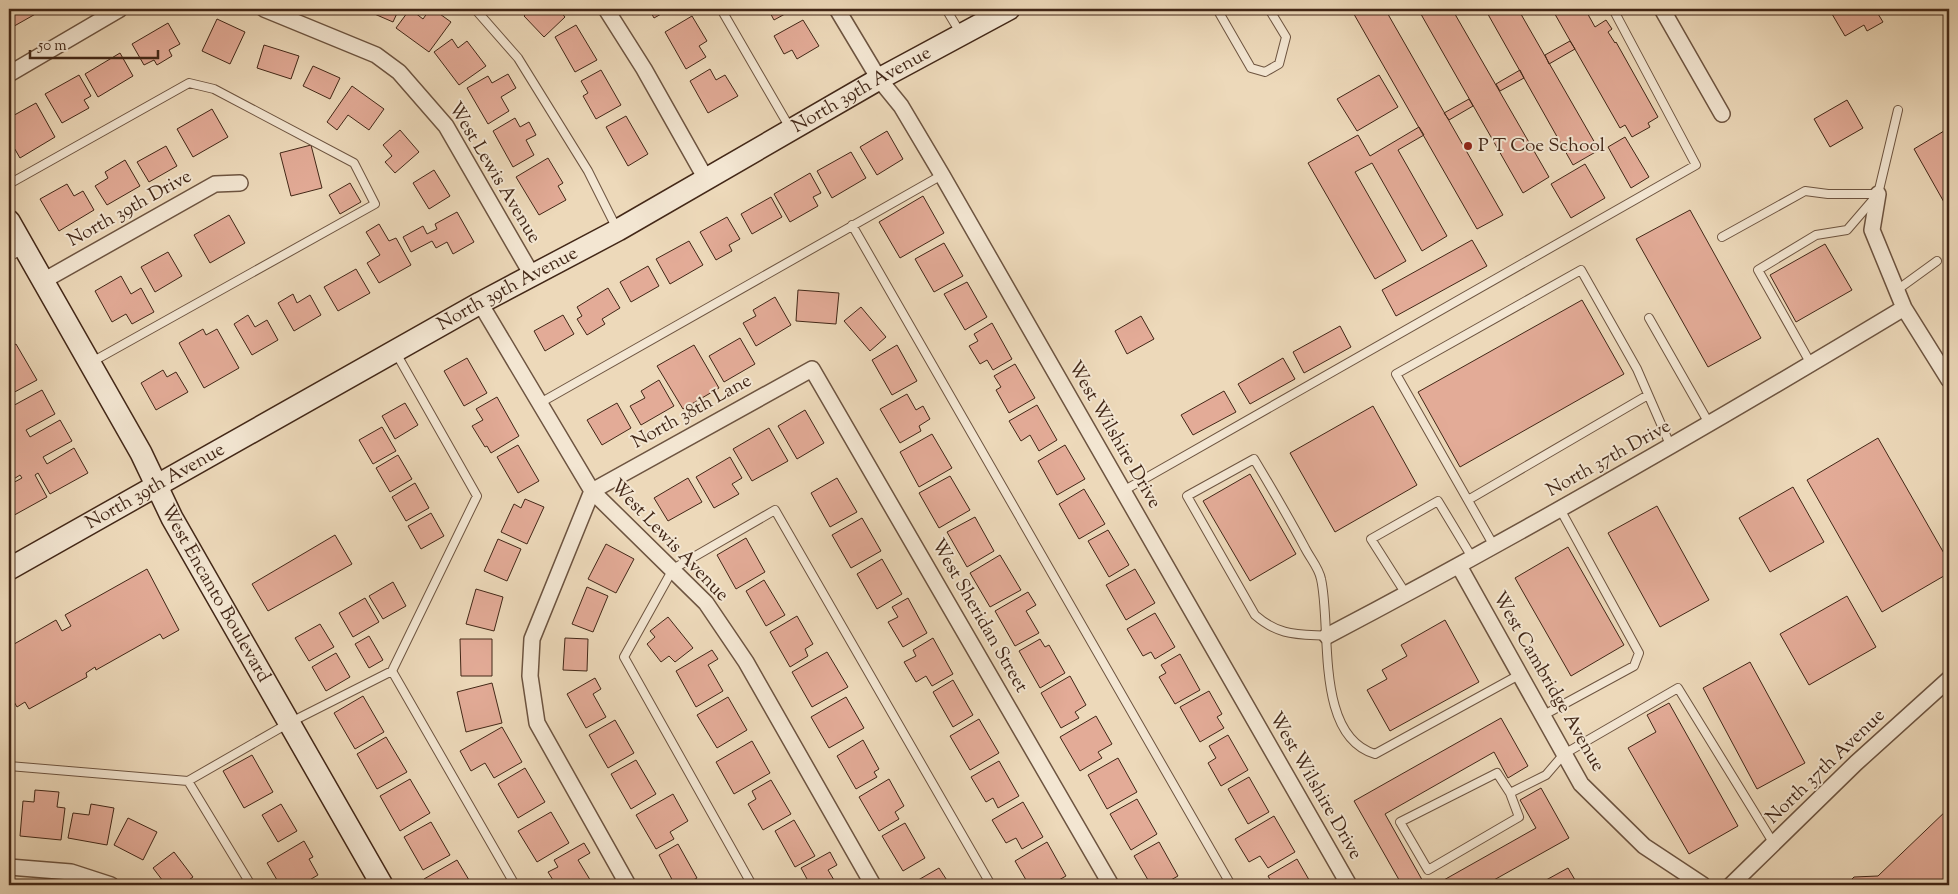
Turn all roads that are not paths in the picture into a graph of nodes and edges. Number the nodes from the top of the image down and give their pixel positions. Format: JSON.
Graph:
{"nodes":[{"id":1,"x":120,"y":9,"type":"edge"},
{"id":2,"x":264,"y":9,"type":"edge"},
{"id":3,"x":475,"y":9,"type":"edge"},
{"id":4,"x":606,"y":9,"type":"edge"},
{"id":5,"x":721,"y":9,"type":"edge"},
{"id":6,"x":837,"y":9,"type":"edge"},
{"id":7,"x":946,"y":9,"type":"edge"},
{"id":8,"x":1008,"y":9,"type":"edge"},
{"id":9,"x":1217,"y":9,"type":"edge"},
{"id":10,"x":1269,"y":9,"type":"edge"},
{"id":11,"x":1613,"y":9,"type":"edge"},
{"id":12,"x":1662,"y":9,"type":"edge"},
{"id":13,"x":962,"y":36,"type":"junction"},
{"id":14,"x":9,"y":74,"type":"edge"},
{"id":15,"x":879,"y":79,"type":"junction"},
{"id":16,"x":1898,"y":110,"type":"dead end"},
{"id":17,"x":1722,"y":114,"type":"dead end"},
{"id":18,"x":791,"y":129,"type":"junction"},
{"id":19,"x":942,"y":175,"type":"junction"},
{"id":20,"x":706,"y":179,"type":"junction"},
{"id":21,"x":240,"y":183,"type":"dead end"},
{"id":22,"x":9,"y":184,"type":"edge"},
{"id":23,"x":1878,"y":194,"type":"junction"},
{"id":24,"x":9,"y":221,"type":"edge"},
{"id":25,"x":852,"y":225,"type":"junction"},
{"id":26,"x":618,"y":230,"type":"junction"},
{"id":27,"x":1722,"y":237,"type":"dead end"},
{"id":28,"x":17,"y":253,"type":"edge"},
{"id":29,"x":1937,"y":261,"type":"dead end"},
{"id":30,"x":532,"y":275,"type":"junction"},
{"id":31,"x":43,"y":281,"type":"junction"},
{"id":32,"x":1897,"y":290,"type":"junction"},
{"id":33,"x":480,"y":303,"type":"junction"},
{"id":34,"x":1904,"y":308,"type":"junction"},
{"id":35,"x":1649,"y":318,"type":"dead end"},
{"id":36,"x":396,"y":352,"type":"junction"},
{"id":37,"x":90,"y":363,"type":"junction"},
{"id":38,"x":1811,"y":364,"type":"junction"},
{"id":39,"x":812,"y":369,"type":"joint"},
{"id":40,"x":1949,"y":380,"type":"edge"},
{"id":41,"x":1648,"y":394,"type":"junction"},
{"id":42,"x":540,"y":404,"type":"junction"},
{"id":43,"x":1710,"y":425,"type":"junction"},
{"id":44,"x":1671,"y":447,"type":"junction"},
{"id":45,"x":156,"y":486,"type":"junction"},
{"id":46,"x":592,"y":491,"type":"junction"},
{"id":47,"x":1123,"y":491,"type":"junction"},
{"id":48,"x":1468,"y":500,"type":"junction"},
{"id":49,"x":1560,"y":509,"type":"junction"},
{"id":50,"x":1494,"y":546,"type":"junction"},
{"id":51,"x":1473,"y":558,"type":"junction"},
{"id":52,"x":1459,"y":566,"type":"junction"},
{"id":53,"x":9,"y":570,"type":"edge"},
{"id":54,"x":673,"y":570,"type":"junction"},
{"id":55,"x":1406,"y":594,"type":"junction"},
{"id":56,"x":1327,"y":636,"type":"junction"},
{"id":57,"x":392,"y":671,"type":"junction"},
{"id":58,"x":1520,"y":675,"type":"junction"},
{"id":59,"x":1949,"y":679,"type":"edge"},
{"id":60,"x":1542,"y":716,"type":"junction"},
{"id":61,"x":289,"y":724,"type":"junction"},
{"id":62,"x":1564,"y":754,"type":"junction"},
{"id":63,"x":9,"y":766,"type":"edge"},
{"id":64,"x":188,"y":781,"type":"junction"},
{"id":65,"x":1510,"y":793,"type":"junction"},
{"id":66,"x":1774,"y":844,"type":"junction"},
{"id":67,"x":9,"y":867,"type":"edge"},
{"id":68,"x":111,"y":885,"type":"edge"},
{"id":69,"x":251,"y":885,"type":"edge"},
{"id":70,"x":382,"y":885,"type":"edge"},
{"id":71,"x":515,"y":885,"type":"edge"},
{"id":72,"x":628,"y":885,"type":"edge"},
{"id":73,"x":752,"y":885,"type":"edge"},
{"id":74,"x":873,"y":885,"type":"edge"},
{"id":75,"x":991,"y":885,"type":"edge"},
{"id":76,"x":1111,"y":885,"type":"edge"},
{"id":77,"x":1231,"y":885,"type":"edge"},
{"id":78,"x":1349,"y":885,"type":"edge"},
{"id":79,"x":1703,"y":885,"type":"edge"},
{"id":80,"x":1731,"y":885,"type":"edge"}],
"edges":[{"from":1,"to":14,"type":"street"},
{"from":2,"to":30,"type":"street","name":"West Lewis Avenue"},
{"from":3,"to":26,"type":"lane"},
{"from":4,"to":20,"type":"street"},
{"from":5,"to":18,"type":"lane"},
{"from":6,"to":15,"type":"street","name":"West Wilshire Drive"},
{"from":7,"to":13,"type":"lane"},
{"from":8,"to":13,"type":"street","name":"North 39th Avenue"},
{"from":9,"to":10,"type":"lane"},
{"from":11,"to":47,"type":"lane"},
{"from":12,"to":17,"type":"street"},
{"from":13,"to":15,"type":"street","name":"North 39th Avenue"},
{"from":15,"to":18,"type":"street","name":"North 39th Avenue"},
{"from":15,"to":19,"type":"street","name":"West Wilshire Drive"},
{"from":16,"to":23,"type":"lane"},
{"from":18,"to":20,"type":"street","name":"North 39th Avenue"},
{"from":19,"to":25,"type":"lane"},
{"from":19,"to":47,"type":"street","name":"West Wilshire Drive"},
{"from":20,"to":26,"type":"street","name":"North 39th Avenue"},
{"from":21,"to":31,"type":"street","name":"North 39th Drive"},
{"from":22,"to":37,"type":"lane"},
{"from":23,"to":27,"type":"lane"},
{"from":23,"to":32,"type":"street"},
{"from":23,"to":38,"type":"lane"},
{"from":24,"to":28,"type":"street","name":"West Encanto Boulevard"},
{"from":25,"to":42,"type":"lane"},
{"from":25,"to":77,"type":"lane"},
{"from":26,"to":30,"type":"street","name":"North 39th Avenue"},
{"from":28,"to":31,"type":"street","name":"West Encanto Boulevard"},
{"from":29,"to":32,"type":"lane"},
{"from":30,"to":33,"type":"street","name":"North 39th Avenue"},
{"from":31,"to":37,"type":"street","name":"West Encanto Boulevard"},
{"from":32,"to":34,"type":"street"},
{"from":33,"to":36,"type":"street","name":"North 39th Avenue"},
{"from":33,"to":42,"type":"street","name":"West Lewis Avenue"},
{"from":34,"to":38,"type":"street","name":"North 37th Drive"},
{"from":34,"to":40,"type":"street"},
{"from":35,"to":43,"type":"lane"},
{"from":36,"to":45,"type":"street","name":"North 39th Avenue"},
{"from":36,"to":57,"type":"lane"},
{"from":37,"to":45,"type":"street","name":"West Encanto Boulevard"},
{"from":38,"to":43,"type":"street","name":"North 37th Drive"},
{"from":39,"to":46,"type":"street","name":"North 38th Lane"},
{"from":39,"to":76,"type":"street","name":"West Sheridan Street"},
{"from":41,"to":44,"type":"lane"},
{"from":41,"to":48,"type":"lane"},
{"from":41,"to":48,"type":"lane"},
{"from":42,"to":46,"type":"street","name":"West Lewis Avenue"},
{"from":43,"to":44,"type":"street","name":"North 37th Drive"},
{"from":44,"to":49,"type":"street","name":"North 37th Drive"},
{"from":45,"to":53,"type":"street","name":"North 39th Avenue"},
{"from":45,"to":61,"type":"street","name":"West Encanto Boulevard"},
{"from":46,"to":54,"type":"street","name":"West Lewis Avenue"},
{"from":46,"to":72,"type":"street"},
{"from":47,"to":78,"type":"street","name":"West Wilshire Drive"},
{"from":48,"to":50,"type":"lane"},
{"from":49,"to":50,"type":"street","name":"North 37th Drive"},
{"from":49,"to":60,"type":"lane"},
{"from":50,"to":51,"type":"street","name":"North 37th Drive"},
{"from":51,"to":52,"type":"street","name":"North 37th Drive"},
{"from":51,"to":55,"type":"lane"},
{"from":52,"to":55,"type":"street","name":"North 37th Drive"},
{"from":52,"to":58,"type":"street","name":"West Cambridge Avenue"},
{"from":54,"to":73,"type":"lane"},
{"from":54,"to":74,"type":"street","name":"West Lewis Avenue"},
{"from":54,"to":75,"type":"lane"},
{"from":55,"to":56,"type":"street","name":"North 37th Drive"},
{"from":56,"to":56,"type":"lane"},
{"from":56,"to":58,"type":"lane"},
{"from":57,"to":61,"type":"lane"},
{"from":57,"to":71,"type":"lane"},
{"from":58,"to":60,"type":"street","name":"West Cambridge Avenue"},
{"from":59,"to":66,"type":"street","name":"North 37th Avenue"},
{"from":60,"to":62,"type":"street","name":"West Cambridge Avenue"},
{"from":61,"to":64,"type":"lane"},
{"from":61,"to":70,"type":"street","name":"West Encanto Boulevard"},
{"from":62,"to":65,"type":"lane"},
{"from":62,"to":66,"type":"lane"},
{"from":62,"to":79,"type":"street","name":"West Cambridge Avenue"},
{"from":63,"to":64,"type":"lane"},
{"from":64,"to":69,"type":"lane"},
{"from":65,"to":65,"type":"lane"},
{"from":66,"to":80,"type":"street","name":"North 37th Avenue"},
{"from":67,"to":68,"type":"street"}]}
